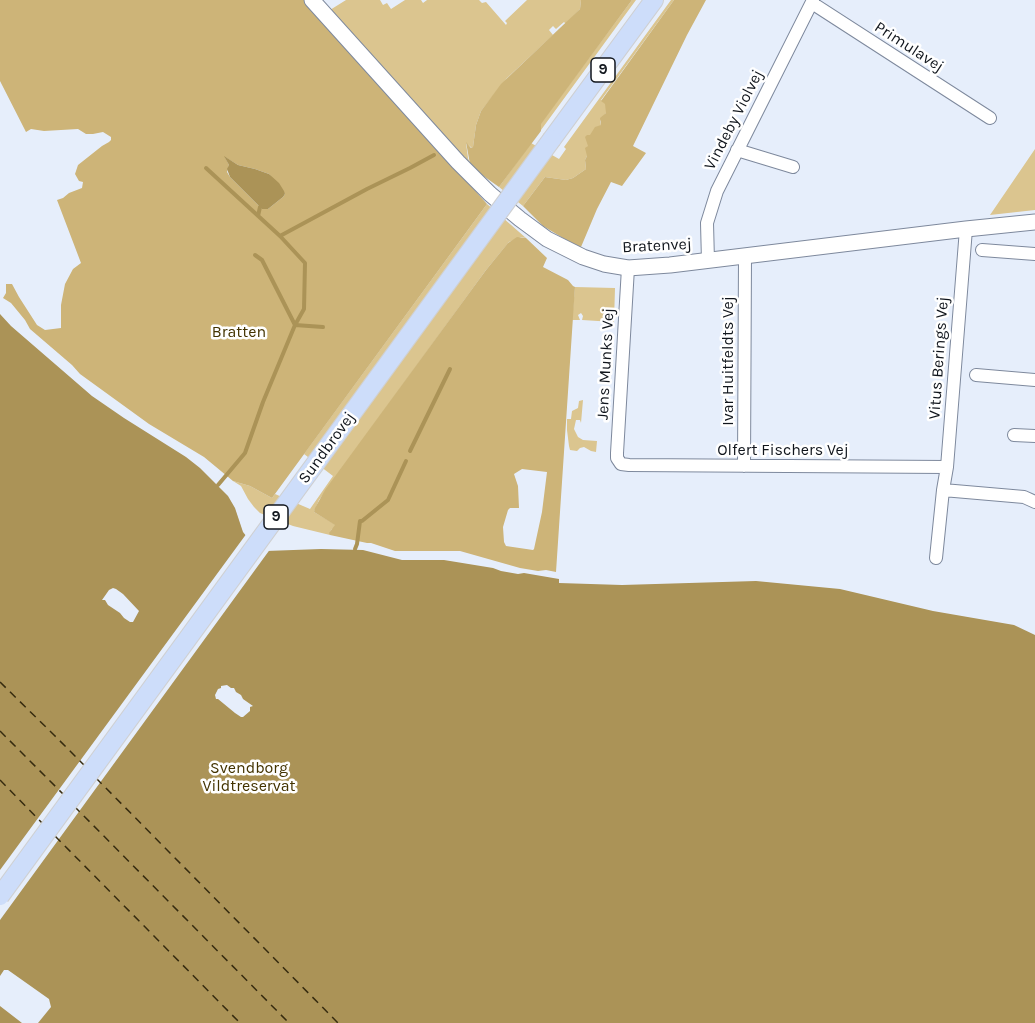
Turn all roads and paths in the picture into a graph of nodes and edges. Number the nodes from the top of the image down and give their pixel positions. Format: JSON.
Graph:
{"nodes":[{"id":1,"x":312,"y":0,"type":"edge"},
{"id":2,"x":654,"y":0,"type":"edge"},
{"id":3,"x":812,"y":1,"type":"edge"},
{"id":4,"x":990,"y":118,"type":"dead end"},
{"id":5,"x":737,"y":150,"type":"junction"},
{"id":6,"x":793,"y":167,"type":"dead end"},
{"id":7,"x":1035,"y":222,"type":"edge"},
{"id":8,"x":966,"y":229,"type":"junction"},
{"id":9,"x":982,"y":250,"type":"dead end"},
{"id":10,"x":1035,"y":254,"type":"edge"},
{"id":11,"x":745,"y":257,"type":"junction"},
{"id":12,"x":708,"y":261,"type":"junction"},
{"id":13,"x":628,"y":268,"type":"junction"},
{"id":14,"x":976,"y":375,"type":"dead end"},
{"id":15,"x":1035,"y":380,"type":"edge"},
{"id":16,"x":1014,"y":435,"type":"dead end"},
{"id":17,"x":1035,"y":436,"type":"edge"},
{"id":18,"x":620,"y":462,"type":"joint"},
{"id":19,"x":744,"y":466,"type":"junction"},
{"id":20,"x":947,"y":468,"type":"junction"},
{"id":21,"x":943,"y":490,"type":"junction"},
{"id":22,"x":1035,"y":502,"type":"edge"},
{"id":23,"x":936,"y":558,"type":"dead end"},
{"id":24,"x":0,"y":896,"type":"edge"}],
"edges":[{"from":1,"to":13,"type":"street","name":"Bratenvej"},
{"from":2,"to":24,"type":"main road","name":"Sundbrovej","number":"9","bridge":true},
{"from":3,"to":4,"type":"street","name":"Primulavej"},
{"from":3,"to":5,"type":"street","name":"Vindeby Violvej"},
{"from":5,"to":6,"type":"street"},
{"from":5,"to":12,"type":"street","name":"Vindeby Violvej"},
{"from":7,"to":8,"type":"street","name":"Bratenvej"},
{"from":8,"to":11,"type":"street","name":"Bratenvej"},
{"from":8,"to":20,"type":"street","name":"Vitus Berings Vej"},
{"from":9,"to":10,"type":"street"},
{"from":11,"to":12,"type":"street","name":"Bratenvej"},
{"from":11,"to":19,"type":"street","name":"Ivar Huitfeldts Vej"},
{"from":12,"to":13,"type":"street","name":"Bratenvej"},
{"from":13,"to":18,"type":"street","name":"Jens Munks Vej"},
{"from":14,"to":15,"type":"street"},
{"from":16,"to":17,"type":"street"},
{"from":18,"to":19,"type":"street","name":"Olfert Fischers Vej"},
{"from":19,"to":20,"type":"street","name":"Olfert Fischers Vej"},
{"from":20,"to":21,"type":"street","name":"Vitus Berings Vej"},
{"from":21,"to":22,"type":"street"},
{"from":21,"to":23,"type":"street","name":"Vitus Berings Vej"}]}
